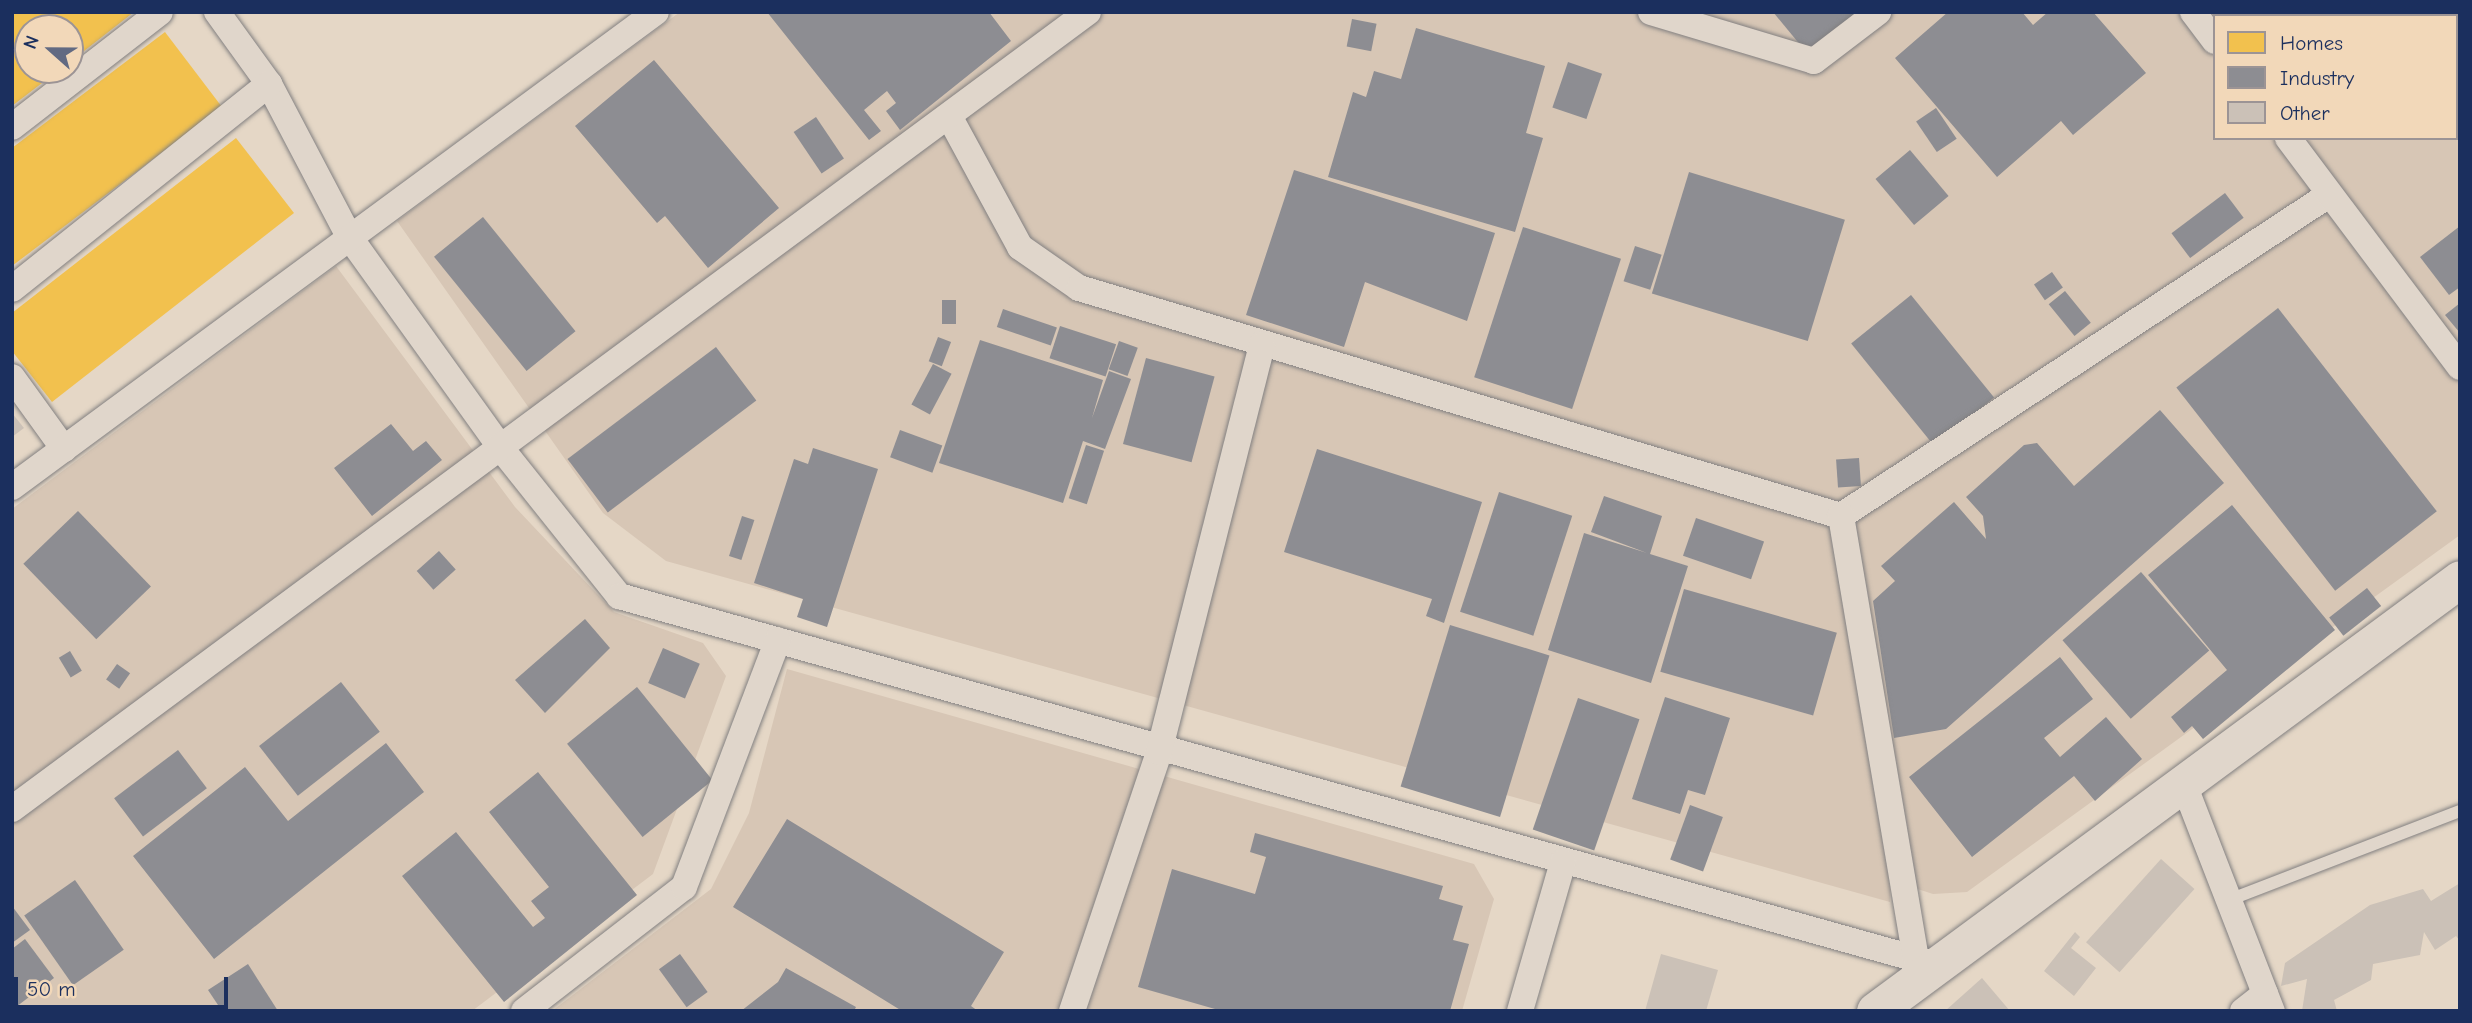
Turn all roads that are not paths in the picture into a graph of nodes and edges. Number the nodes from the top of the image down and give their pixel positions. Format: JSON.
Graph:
{"nodes":[{"id":1,"x":160,"y":12,"type":"edge"},
{"id":2,"x":217,"y":12,"type":"edge"},
{"id":3,"x":656,"y":12,"type":"edge"},
{"id":4,"x":1088,"y":12,"type":"edge"},
{"id":5,"x":1651,"y":12,"type":"edge"},
{"id":6,"x":1878,"y":12,"type":"edge"},
{"id":7,"x":2193,"y":12,"type":"edge"},
{"id":8,"x":2213,"y":38,"type":"edge"},
{"id":9,"x":269,"y":85,"type":"junction"},
{"id":10,"x":949,"y":116,"type":"junction"},
{"id":11,"x":12,"y":127,"type":"edge"},
{"id":12,"x":2290,"y":140,"type":"edge"},
{"id":13,"x":2330,"y":194,"type":"junction"},
{"id":14,"x":351,"y":238,"type":"junction"},
{"id":15,"x":12,"y":289,"type":"edge"},
{"id":16,"x":1262,"y":345,"type":"junction"},
{"id":17,"x":2460,"y":367,"type":"edge"},
{"id":18,"x":12,"y":377,"type":"edge"},
{"id":19,"x":500,"y":447,"type":"junction"},
{"id":20,"x":64,"y":449,"type":"junction"},
{"id":21,"x":12,"y":487,"type":"edge"},
{"id":22,"x":1841,"y":516,"type":"junction"},
{"id":23,"x":2460,"y":579,"type":"edge"},
{"id":24,"x":778,"y":640,"type":"junction"},
{"id":25,"x":1160,"y":752,"type":"junction"},
{"id":26,"x":2183,"y":782,"type":"junction"},
{"id":27,"x":12,"y":808,"type":"edge"},
{"id":28,"x":2460,"y":811,"type":"edge"},
{"id":29,"x":1563,"y":862,"type":"junction"},
{"id":30,"x":2229,"y":900,"type":"junction"},
{"id":31,"x":1927,"y":962,"type":"junction"},
{"id":32,"x":2269,"y":1002,"type":"edge"},
{"id":33,"x":524,"y":1011,"type":"edge"},
{"id":34,"x":1072,"y":1011,"type":"edge"},
{"id":35,"x":1520,"y":1011,"type":"edge"},
{"id":36,"x":1875,"y":1011,"type":"edge"},
{"id":37,"x":2243,"y":1011,"type":"edge"}],
"edges":[{"from":1,"to":11,"type":"street"},
{"from":2,"to":9,"type":"street"},
{"from":3,"to":14,"type":"street"},
{"from":4,"to":10,"type":"street"},
{"from":5,"to":6,"type":"street"},
{"from":7,"to":8,"type":"street"},
{"from":9,"to":14,"type":"street"},
{"from":9,"to":15,"type":"street"},
{"from":10,"to":16,"type":"street"},
{"from":10,"to":19,"type":"street"},
{"from":12,"to":13,"type":"street"},
{"from":13,"to":17,"type":"street"},
{"from":13,"to":22,"type":"street"},
{"from":14,"to":19,"type":"street"},
{"from":14,"to":20,"type":"street"},
{"from":16,"to":22,"type":"street"},
{"from":16,"to":25,"type":"street"},
{"from":18,"to":20,"type":"street"},
{"from":19,"to":24,"type":"street"},
{"from":19,"to":27,"type":"street"},
{"from":20,"to":21,"type":"street"},
{"from":22,"to":31,"type":"street"},
{"from":23,"to":26,"type":"street"},
{"from":24,"to":25,"type":"street"},
{"from":24,"to":33,"type":"street"},
{"from":25,"to":29,"type":"street"},
{"from":25,"to":34,"type":"street"},
{"from":26,"to":30,"type":"street"},
{"from":26,"to":31,"type":"street"},
{"from":28,"to":30,"type":"lane"},
{"from":29,"to":31,"type":"street"},
{"from":29,"to":35,"type":"street"},
{"from":30,"to":32,"type":"street"},
{"from":31,"to":36,"type":"street"},
{"from":32,"to":37,"type":"street"}]}
